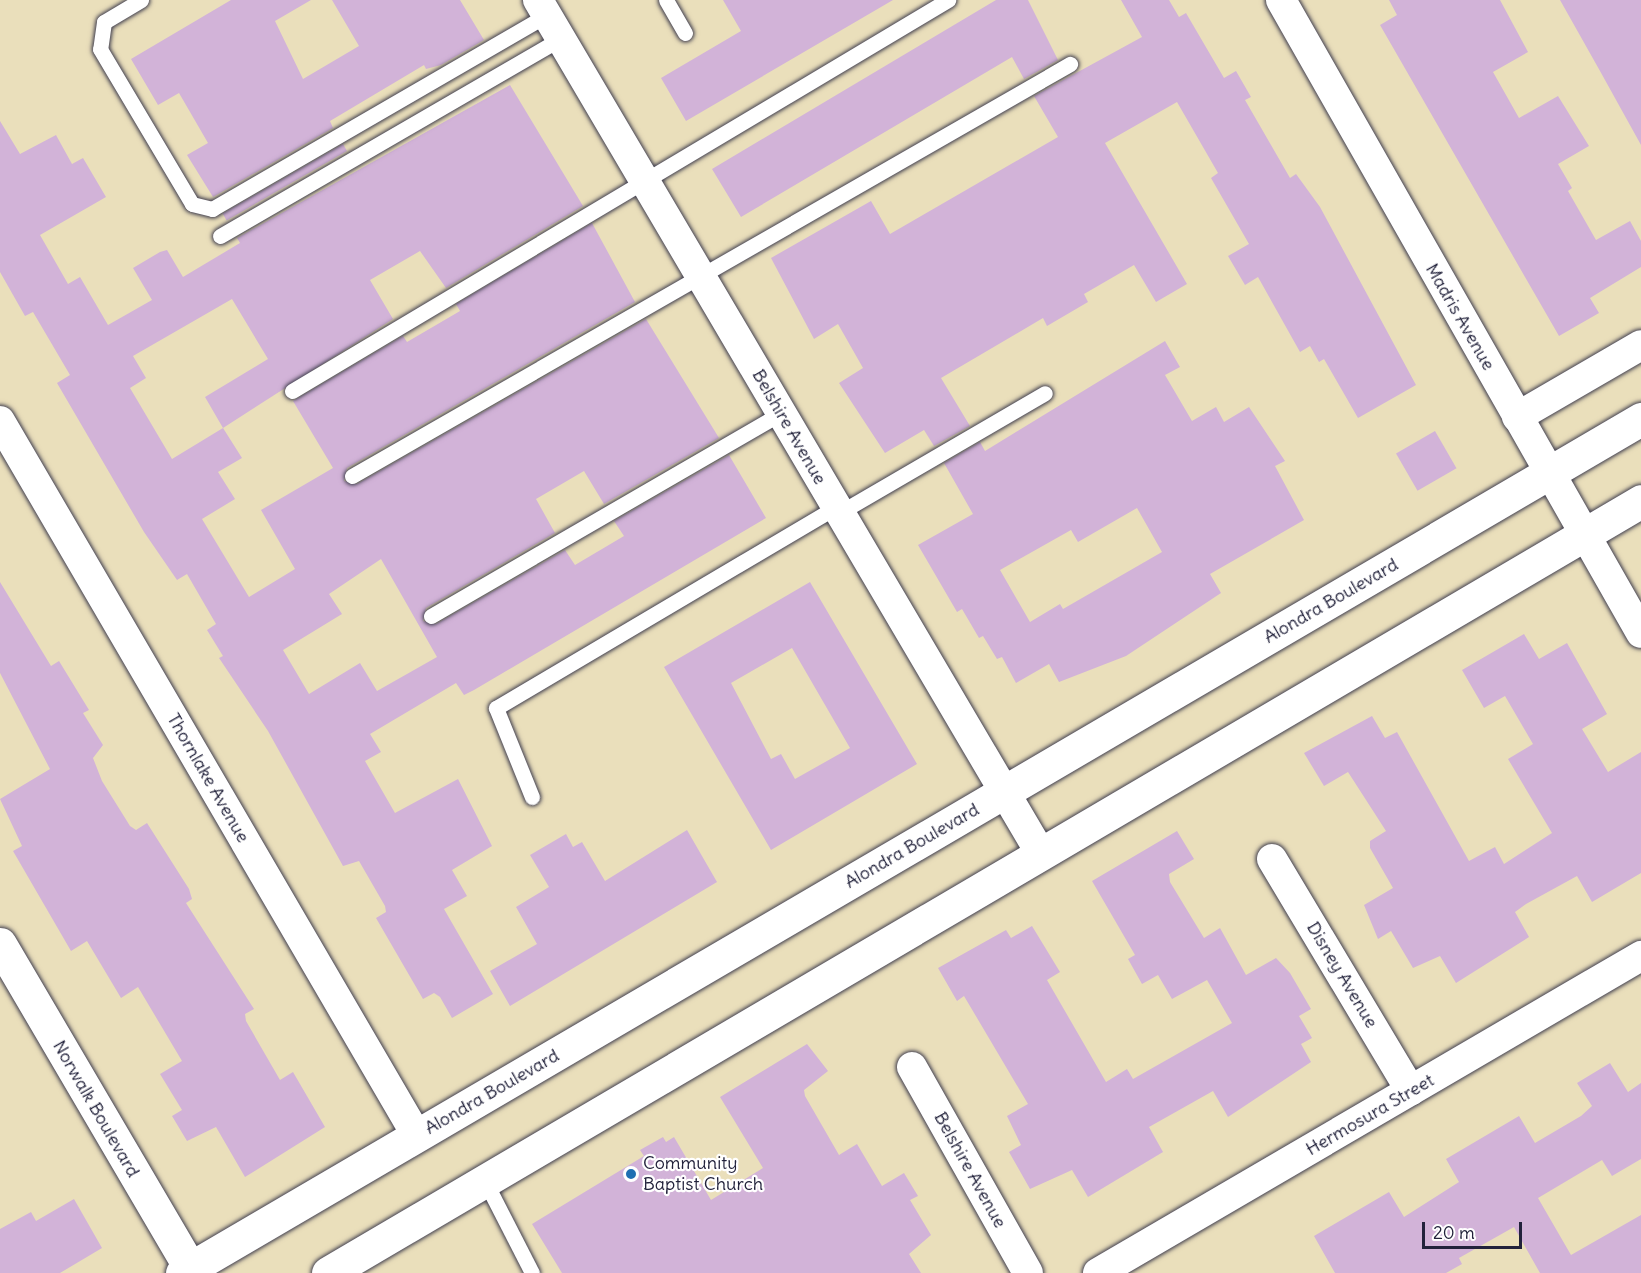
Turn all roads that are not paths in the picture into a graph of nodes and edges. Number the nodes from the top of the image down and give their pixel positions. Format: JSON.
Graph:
{"nodes":[{"id":1,"x":141,"y":0,"type":"edge"},
{"id":2,"x":666,"y":0,"type":"edge"},
{"id":3,"x":948,"y":0,"type":"edge"},
{"id":4,"x":1281,"y":0,"type":"edge"},
{"id":5,"x":549,"y":18,"type":"edge"},
{"id":6,"x":685,"y":33,"type":"dead end"},
{"id":7,"x":1070,"y":64,"type":"dead end"},
{"id":8,"x":644,"y":181,"type":"junction"},
{"id":9,"x":220,"y":236,"type":"dead end"},
{"id":10,"x":699,"y":273,"type":"junction"},
{"id":11,"x":1641,"y":345,"type":"edge"},
{"id":12,"x":292,"y":391,"type":"dead end"},
{"id":13,"x":1045,"y":393,"type":"dead end"},
{"id":14,"x":781,"y":413,"type":"junction"},
{"id":15,"x":1517,"y":417,"type":"junction"},
{"id":16,"x":1641,"y":419,"type":"edge"},
{"id":17,"x":0,"y":421,"type":"edge"},
{"id":18,"x":1550,"y":472,"type":"junction"},
{"id":19,"x":352,"y":477,"type":"dead end"},
{"id":20,"x":1641,"y":501,"type":"edge"},
{"id":21,"x":838,"y":510,"type":"junction"},
{"id":22,"x":1585,"y":534,"type":"junction"},
{"id":23,"x":1631,"y":590,"type":"edge"},
{"id":24,"x":431,"y":616,"type":"dead end"},
{"id":25,"x":1641,"y":633,"type":"edge"},
{"id":26,"x":1004,"y":792,"type":"junction"},
{"id":27,"x":532,"y":797,"type":"dead end"},
{"id":28,"x":1041,"y":854,"type":"junction"},
{"id":29,"x":1272,"y":859,"type":"dead end"},
{"id":30,"x":2,"y":950,"type":"edge"},
{"id":31,"x":1641,"y":956,"type":"edge"},
{"id":32,"x":912,"y":1067,"type":"dead end"},
{"id":33,"x":1411,"y":1091,"type":"junction"},
{"id":34,"x":417,"y":1136,"type":"junction"},
{"id":35,"x":485,"y":1181,"type":"junction"},
{"id":36,"x":188,"y":1272,"type":"edge"},
{"id":37,"x":327,"y":1273,"type":"edge"},
{"id":38,"x":531,"y":1273,"type":"edge"},
{"id":39,"x":1028,"y":1273,"type":"edge"},
{"id":40,"x":1098,"y":1273,"type":"edge"}],
"edges":[{"from":1,"to":5,"type":"lane"},
{"from":2,"to":6,"type":"lane"},
{"from":3,"to":8,"type":"lane"},
{"from":4,"to":15,"type":"street","name":"Madris Avenue"},
{"from":5,"to":8,"type":"street","name":"Belshire Avenue"},
{"from":5,"to":9,"type":"lane"},
{"from":7,"to":10,"type":"lane"},
{"from":8,"to":10,"type":"street","name":"Belshire Avenue"},
{"from":8,"to":12,"type":"lane"},
{"from":10,"to":14,"type":"street","name":"Belshire Avenue"},
{"from":10,"to":19,"type":"lane"},
{"from":11,"to":15,"type":"street"},
{"from":13,"to":21,"type":"lane"},
{"from":14,"to":21,"type":"street","name":"Belshire Avenue"},
{"from":14,"to":24,"type":"lane"},
{"from":15,"to":18,"type":"street","name":"Madris Avenue"},
{"from":16,"to":18,"type":"main road","name":"Alondra Boulevard"},
{"from":17,"to":34,"type":"street","name":"Thornlake Avenue"},
{"from":18,"to":22,"type":"street","name":"Madris Avenue"},
{"from":18,"to":26,"type":"main road","name":"Alondra Boulevard"},
{"from":20,"to":22,"type":"main road"},
{"from":21,"to":26,"type":"street","name":"Belshire Avenue"},
{"from":21,"to":27,"type":"lane"},
{"from":22,"to":23,"type":"street","name":"Madris Avenue"},
{"from":22,"to":28,"type":"main road"},
{"from":23,"to":25,"type":"street","name":"Madris Avenue"},
{"from":26,"to":28,"type":"street","name":"Belshire Avenue"},
{"from":26,"to":34,"type":"main road","name":"Alondra Boulevard"},
{"from":28,"to":35,"type":"main road"},
{"from":29,"to":33,"type":"street","name":"Disney Avenue"},
{"from":30,"to":36,"type":"main road","name":"Norwalk Boulevard"},
{"from":31,"to":33,"type":"street","name":"Hermosura Street"},
{"from":32,"to":39,"type":"street","name":"Belshire Avenue"},
{"from":33,"to":40,"type":"street","name":"Hermosura Street"},
{"from":34,"to":36,"type":"main road","name":"Alondra Boulevard"},
{"from":35,"to":37,"type":"main road"},
{"from":35,"to":38,"type":"lane"}]}
